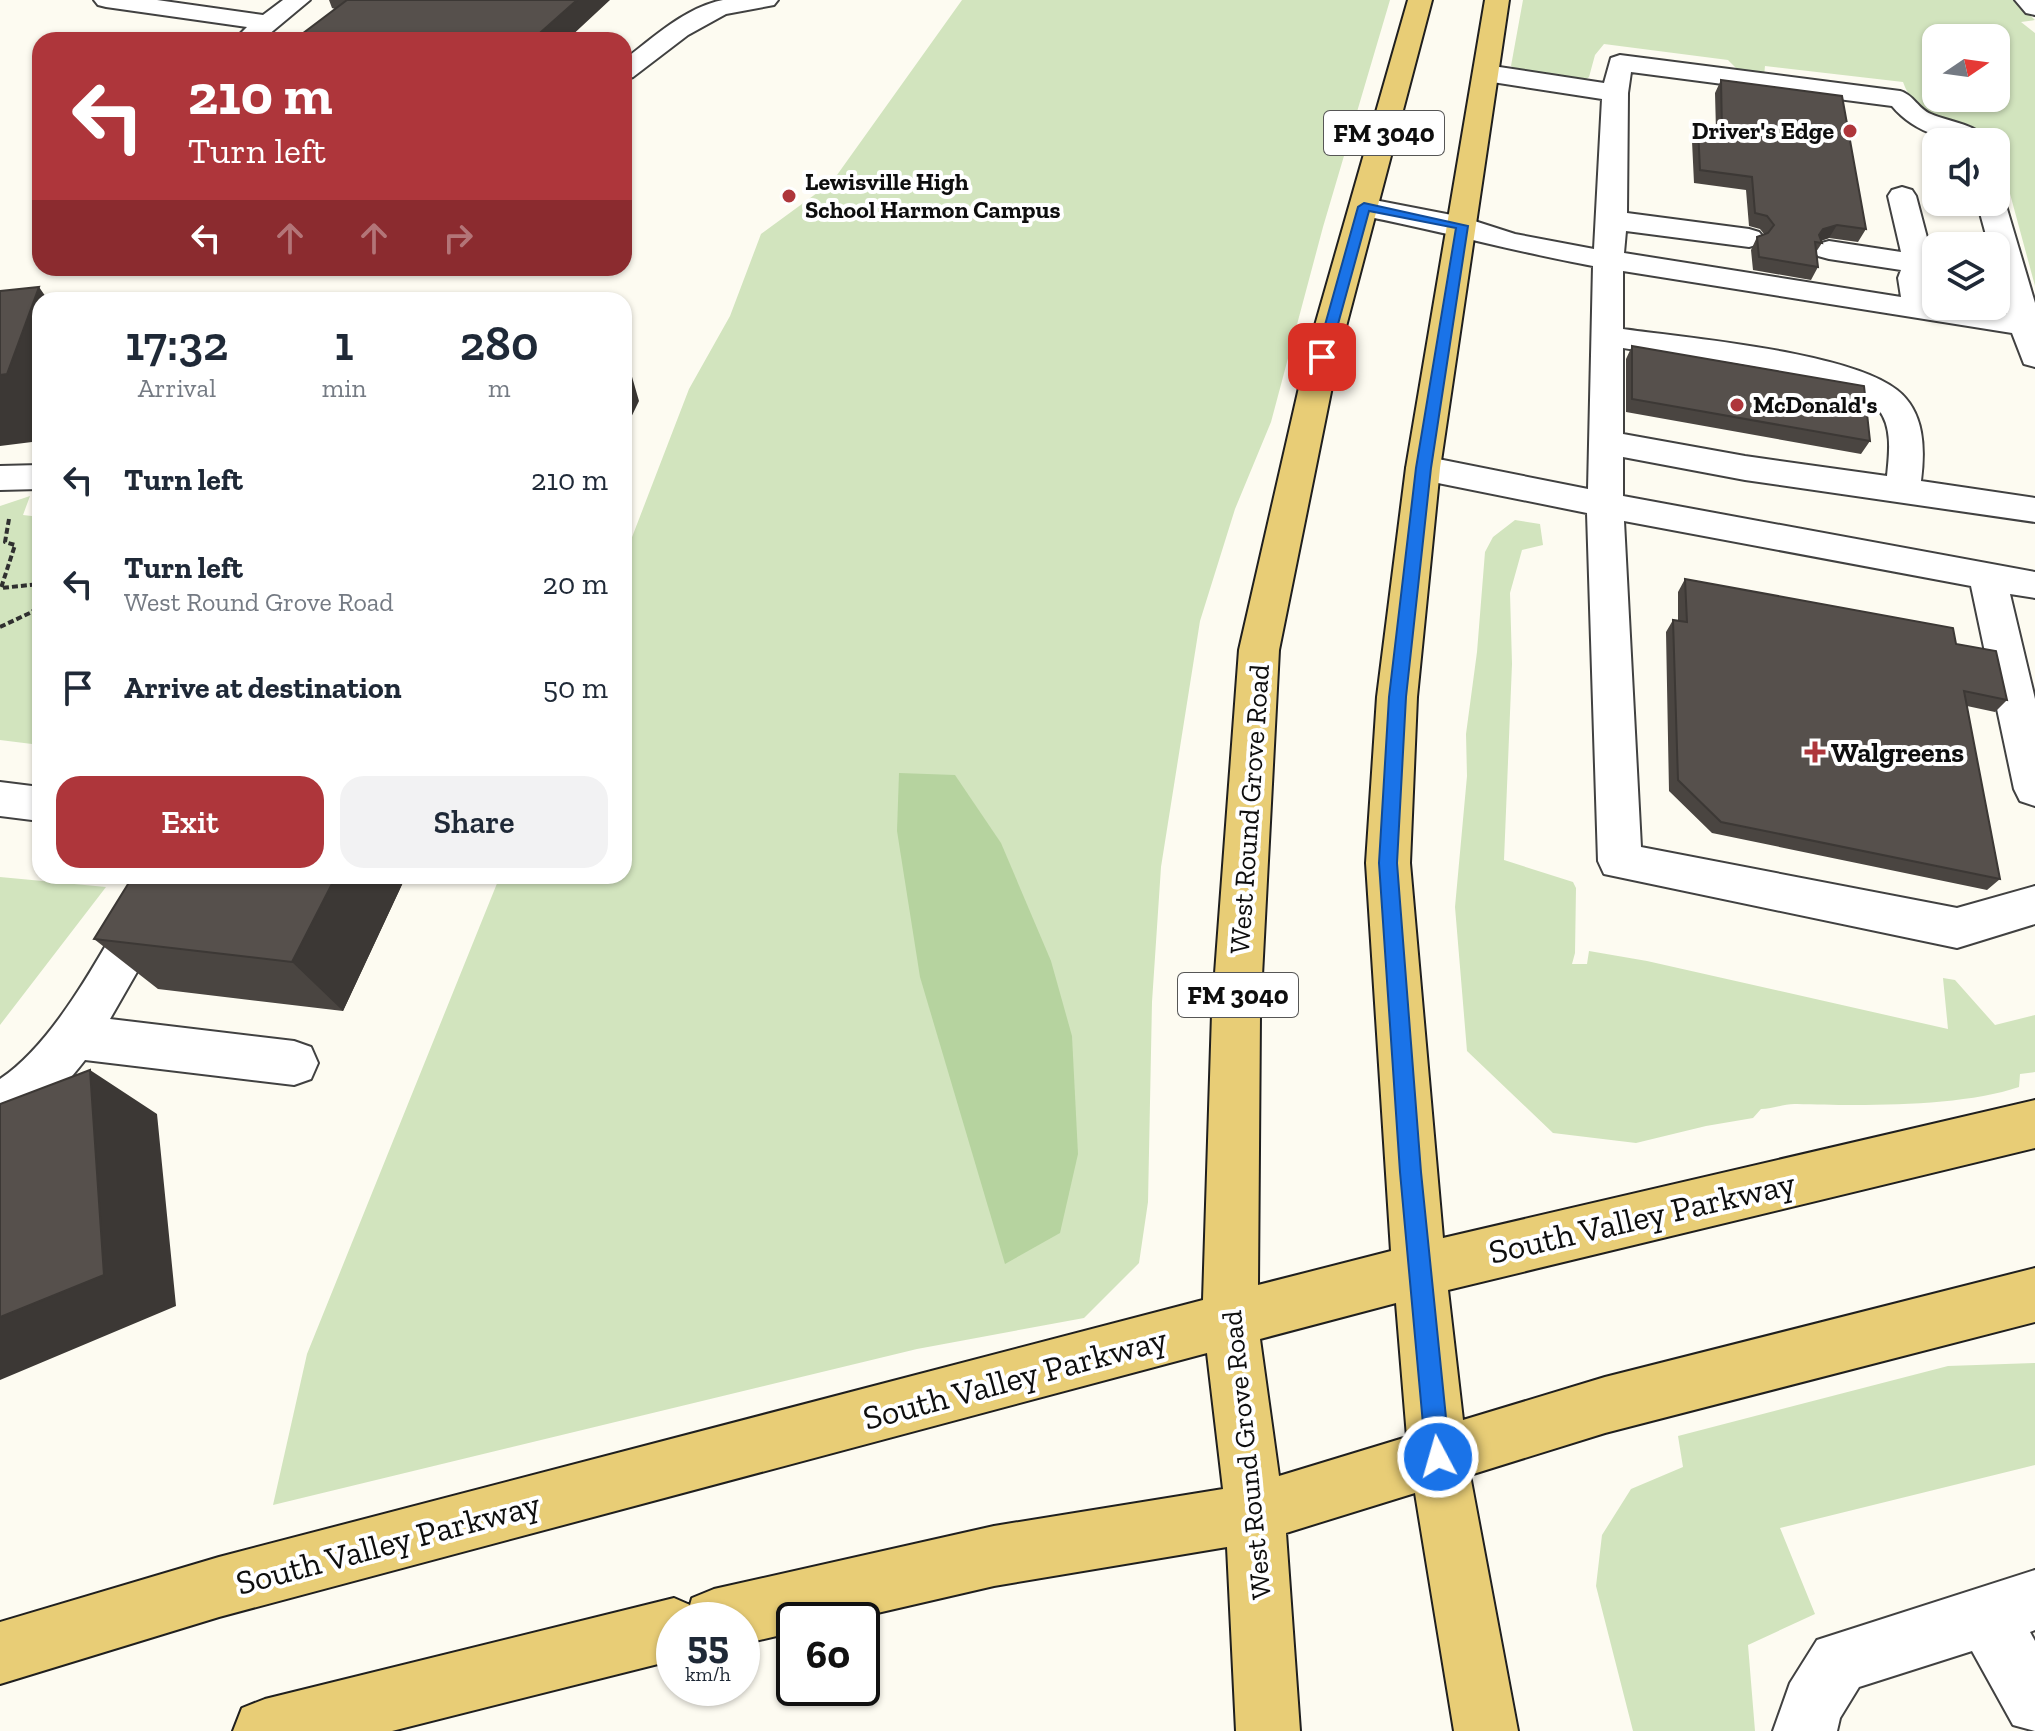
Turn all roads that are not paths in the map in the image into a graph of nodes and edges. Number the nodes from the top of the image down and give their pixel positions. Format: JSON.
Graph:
{"nodes":[{"id":1,"x":298,"y":0,"type":"edge"},
{"id":2,"x":766,"y":0,"type":"edge"},
{"id":3,"x":1420,"y":0,"type":"edge"},
{"id":4,"x":1497,"y":0,"type":"edge"},
{"id":5,"x":2027,"y":0,"type":"edge"},
{"id":6,"x":117,"y":1,"type":"edge"},
{"id":7,"x":197,"y":6,"type":"edge"},
{"id":8,"x":2035,"y":8,"type":"edge"},
{"id":9,"x":268,"y":23,"type":"junction"},
{"id":10,"x":256,"y":32,"type":"edge"},
{"id":11,"x":632,"y":66,"type":"edge"},
{"id":12,"x":1486,"y":73,"type":"junction"},
{"id":13,"x":1615,"y":93,"type":"junction"},
{"id":14,"x":1944,"y":128,"type":"edge"},
{"id":15,"x":1902,"y":196,"type":"dead end"},
{"id":16,"x":1364,"y":207,"type":"junction"},
{"id":17,"x":1995,"y":216,"type":"edge"},
{"id":18,"x":1612,"y":220,"type":"junction"},
{"id":19,"x":1462,"y":226,"type":"junction"},
{"id":20,"x":1749,"y":238,"type":"dead end"},
{"id":21,"x":1829,"y":250,"type":"dead end"},
{"id":22,"x":1608,"y":260,"type":"junction"},
{"id":23,"x":1919,"y":264,"type":"junction"},
{"id":24,"x":1918,"y":309,"type":"junction"},
{"id":25,"x":2026,"y":326,"type":"junction"},
{"id":26,"x":1607,"y":336,"type":"junction"},
{"id":27,"x":2035,"y":357,"type":"edge"},
{"id":28,"x":1605,"y":442,"type":"junction"},
{"id":29,"x":1423,"y":468,"type":"junction"},
{"id":30,"x":32,"y":481,"type":"edge"},
{"id":31,"x":1902,"y":490,"type":"junction"},
{"id":32,"x":3,"y":494,"type":"edge"},
{"id":33,"x":1605,"y":505,"type":"junction"},
{"id":34,"x":2035,"y":510,"type":"edge"},
{"id":35,"x":1987,"y":575,"type":"junction"},
{"id":36,"x":2035,"y":585,"type":"edge"},
{"id":37,"x":2034,"y":784,"type":"edge"},
{"id":38,"x":0,"y":799,"type":"edge"},
{"id":39,"x":32,"y":803,"type":"edge"},
{"id":40,"x":165,"y":884,"type":"edge"},
{"id":41,"x":2035,"y":905,"type":"edge"},
{"id":42,"x":74,"y":1037,"type":"junction"},
{"id":43,"x":294,"y":1063,"type":"dead end"},
{"id":44,"x":0,"y":1107,"type":"edge"},
{"id":45,"x":2035,"y":1124,"type":"edge"},
{"id":46,"x":1419,"y":1270,"type":"junction"},
{"id":47,"x":2035,"y":1295,"type":"edge"},
{"id":48,"x":1230,"y":1321,"type":"junction"},
{"id":49,"x":1438,"y":1457,"type":"junction"},
{"id":50,"x":1255,"y":1513,"type":"junction"},
{"id":51,"x":2010,"y":1608,"type":"edge"},
{"id":52,"x":760,"y":1609,"type":"edge"},
{"id":53,"x":656,"y":1633,"type":"edge"},
{"id":54,"x":0,"y":1653,"type":"edge"},
{"id":55,"x":2035,"y":1703,"type":"edge"},
{"id":56,"x":265,"y":1731,"type":"edge"},
{"id":57,"x":1268,"y":1731,"type":"edge"},
{"id":58,"x":1486,"y":1731,"type":"edge"},
{"id":59,"x":1805,"y":1731,"type":"edge"}],
"edges":[{"from":1,"to":9,"type":"lane"},
{"from":2,"to":11,"type":"lane"},
{"from":3,"to":16,"type":"main road","name":"West Round Grove Road","number":"FM 3040"},
{"from":4,"to":12,"type":"main road","number":"FM 3040"},
{"from":5,"to":8,"type":"lane"},
{"from":6,"to":7,"type":"lane"},
{"from":7,"to":9,"type":"lane"},
{"from":9,"to":10,"type":"lane"},
{"from":12,"to":13,"type":"lane"},
{"from":12,"to":19,"type":"main road","number":"FM 3040"},
{"from":13,"to":14,"type":"lane"},
{"from":13,"to":18,"type":"lane"},
{"from":15,"to":23,"type":"lane"},
{"from":16,"to":19,"type":"lane"},
{"from":16,"to":48,"type":"main road","name":"West Round Grove Road","number":"FM 3040"},
{"from":17,"to":25,"type":"lane"},
{"from":18,"to":20,"type":"lane"},
{"from":18,"to":22,"type":"lane"},
{"from":19,"to":22,"type":"lane"},
{"from":19,"to":29,"type":"main road","number":"FM 3040"},
{"from":21,"to":23,"type":"lane"},
{"from":22,"to":24,"type":"lane"},
{"from":22,"to":26,"type":"lane"},
{"from":23,"to":24,"type":"lane"},
{"from":24,"to":25,"type":"lane"},
{"from":25,"to":27,"type":"lane"},
{"from":26,"to":28,"type":"lane"},
{"from":26,"to":31,"type":"lane"},
{"from":28,"to":31,"type":"lane"},
{"from":28,"to":33,"type":"lane"},
{"from":29,"to":33,"type":"lane"},
{"from":29,"to":46,"type":"main road","number":"FM 3040"},
{"from":30,"to":32,"type":"lane"},
{"from":31,"to":34,"type":"lane"},
{"from":33,"to":35,"type":"lane"},
{"from":33,"to":41,"type":"lane"},
{"from":35,"to":36,"type":"lane"},
{"from":35,"to":37,"type":"lane"},
{"from":38,"to":39,"type":"lane"},
{"from":40,"to":42,"type":"lane"},
{"from":42,"to":43,"type":"lane"},
{"from":42,"to":44,"type":"lane"},
{"from":45,"to":46,"type":"main road","name":"South Valley Parkway"},
{"from":46,"to":48,"type":"main road","name":"South Valley Parkway"},
{"from":46,"to":49,"type":"main road","number":"FM 3040"},
{"from":47,"to":49,"type":"main road"},
{"from":48,"to":50,"type":"main road","name":"West Round Grove Road","number":"FM 3040"},
{"from":48,"to":54,"type":"main road","name":"South Valley Parkway"},
{"from":49,"to":50,"type":"main road"},
{"from":49,"to":58,"type":"main road","number":"FM 3040"},
{"from":50,"to":52,"type":"main road"},
{"from":50,"to":57,"type":"main road","name":"West Round Grove Road","number":"FM 3040"},
{"from":51,"to":55,"type":"lane"},
{"from":51,"to":59,"type":"lane"},
{"from":53,"to":56,"type":"main road"}]}
